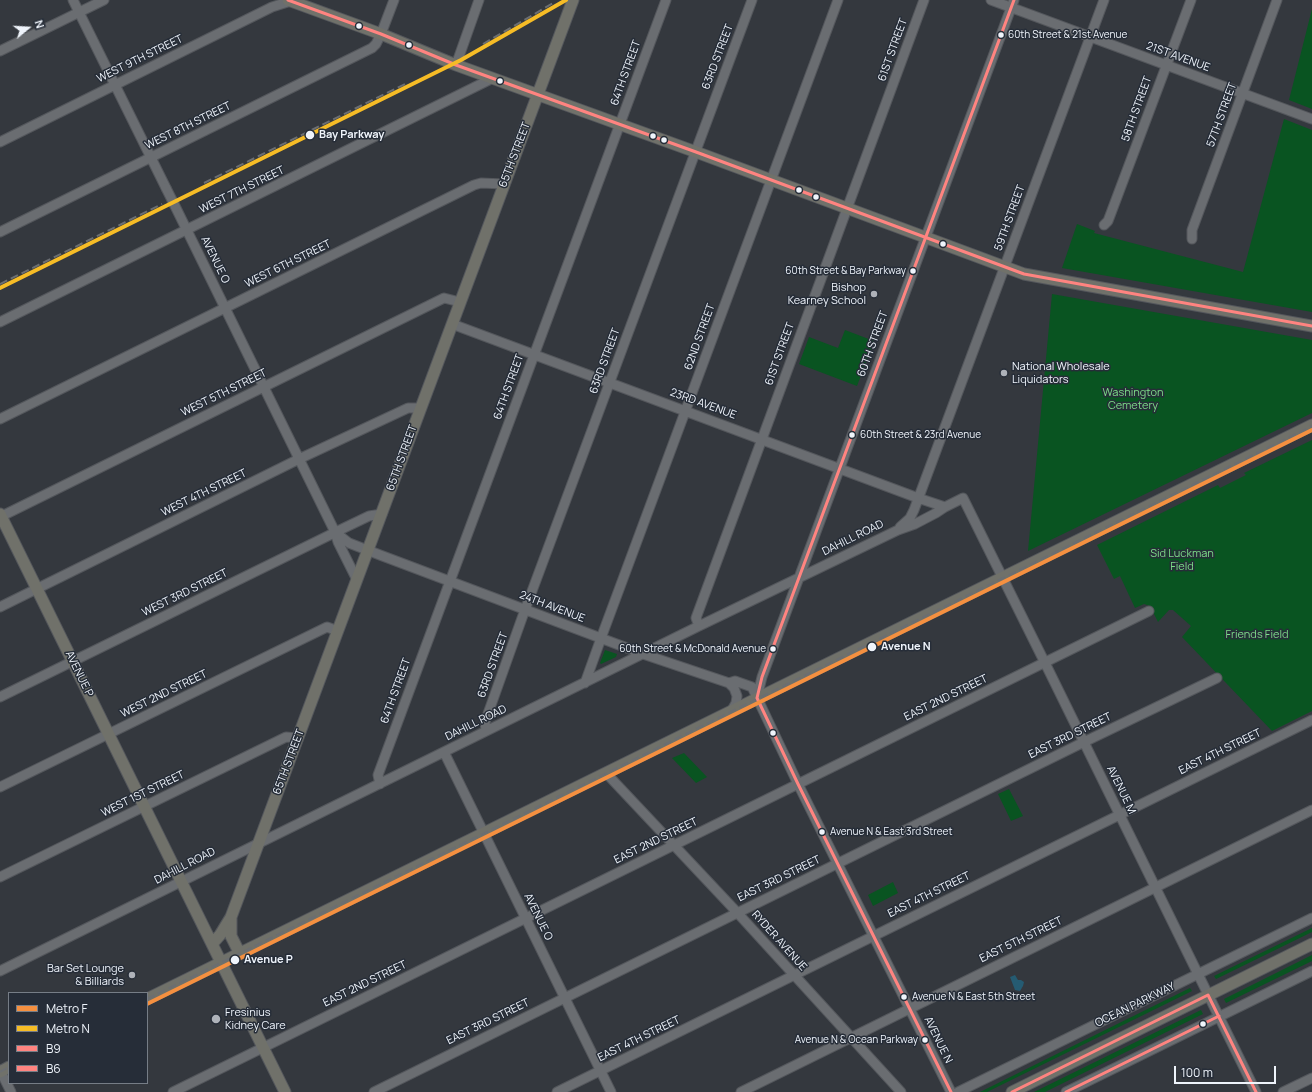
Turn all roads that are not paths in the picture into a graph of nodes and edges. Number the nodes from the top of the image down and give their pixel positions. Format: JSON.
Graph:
{"nodes":[{"id":1,"x":73,"y":0,"type":"edge"},
{"id":2,"x":104,"y":0,"type":"edge"},
{"id":3,"x":291,"y":0,"type":"edge"},
{"id":4,"x":394,"y":0,"type":"edge"},
{"id":5,"x":479,"y":0,"type":"edge"},
{"id":6,"x":573,"y":0,"type":"edge"},
{"id":7,"x":666,"y":0,"type":"edge"},
{"id":8,"x":752,"y":0,"type":"edge"},
{"id":9,"x":838,"y":0,"type":"edge"},
{"id":10,"x":924,"y":0,"type":"edge"},
{"id":11,"x":991,"y":0,"type":"edge"},
{"id":12,"x":1104,"y":0,"type":"edge"},
{"id":13,"x":1190,"y":0,"type":"edge"},
{"id":14,"x":1277,"y":0,"type":"edge"},
{"id":15,"x":1013,"y":4,"type":"edge"},
{"id":16,"x":79,"y":12,"type":"junction"},
{"id":17,"x":381,"y":34,"type":"junction"},
{"id":18,"x":1090,"y":37,"type":"junction"},
{"id":19,"x":0,"y":51,"type":"edge"},
{"id":20,"x":456,"y":65,"type":"junction"},
{"id":21,"x":1166,"y":65,"type":"junction"},
{"id":22,"x":494,"y":78,"type":"junction"},
{"id":23,"x":115,"y":85,"type":"junction"},
{"id":24,"x":538,"y":94,"type":"junction"},
{"id":25,"x":1242,"y":94,"type":"junction"},
{"id":26,"x":1312,"y":119,"type":"edge"},
{"id":27,"x":620,"y":124,"type":"junction"},
{"id":28,"x":0,"y":142,"type":"edge"},
{"id":29,"x":696,"y":152,"type":"junction"},
{"id":30,"x":151,"y":158,"type":"junction"},
{"id":31,"x":772,"y":180,"type":"junction"},
{"id":32,"x":504,"y":184,"type":"junction"},
{"id":33,"x":848,"y":208,"type":"junction"},
{"id":34,"x":1104,"y":225,"type":"dead end"},
{"id":35,"x":187,"y":230,"type":"junction"},
{"id":36,"x":0,"y":232,"type":"edge"},
{"id":37,"x":926,"y":238,"type":"junction"},
{"id":38,"x":1192,"y":239,"type":"dead end"},
{"id":39,"x":1005,"y":267,"type":"junction"},
{"id":40,"x":460,"y":302,"type":"junction"},
{"id":41,"x":226,"y":308,"type":"junction"},
{"id":42,"x":0,"y":322,"type":"edge"},
{"id":43,"x":452,"y":324,"type":"junction"},
{"id":44,"x":1312,"y":326,"type":"edge"},
{"id":45,"x":534,"y":354,"type":"junction"},
{"id":46,"x":610,"y":382,"type":"junction"},
{"id":47,"x":264,"y":387,"type":"junction"},
{"id":48,"x":421,"y":408,"type":"junction"},
{"id":49,"x":686,"y":410,"type":"junction"},
{"id":50,"x":0,"y":419,"type":"edge"},
{"id":51,"x":1312,"y":425,"type":"edge"},
{"id":52,"x":762,"y":439,"type":"junction"},
{"id":53,"x":299,"y":459,"type":"junction"},
{"id":54,"x":840,"y":469,"type":"junction"},
{"id":55,"x":918,"y":498,"type":"junction"},
{"id":56,"x":963,"y":498,"type":"joint"},
{"id":57,"x":945,"y":506,"type":"junction"},
{"id":58,"x":382,"y":514,"type":"junction"},
{"id":59,"x":0,"y":515,"type":"edge"},
{"id":60,"x":898,"y":530,"type":"junction"},
{"id":61,"x":335,"y":532,"type":"junction"},
{"id":62,"x":368,"y":551,"type":"junction"},
{"id":63,"x":800,"y":577,"type":"junction"},
{"id":64,"x":1002,"y":578,"type":"junction"},
{"id":65,"x":357,"y":580,"type":"junction"},
{"id":66,"x":450,"y":582,"type":"junction"},
{"id":67,"x":37,"y":588,"type":"junction"},
{"id":68,"x":0,"y":607,"type":"edge"},
{"id":69,"x":525,"y":610,"type":"junction"},
{"id":70,"x":1149,"y":611,"type":"dead end"},
{"id":71,"x":699,"y":626,"type":"junction"},
{"id":72,"x":338,"y":631,"type":"junction"},
{"id":73,"x":601,"y":638,"type":"junction"},
{"id":74,"x":643,"y":654,"type":"junction"},
{"id":75,"x":72,"y":661,"type":"junction"},
{"id":76,"x":1045,"y":662,"type":"junction"},
{"id":77,"x":1217,"y":678,"type":"dead end"},
{"id":78,"x":585,"y":683,"type":"junction"},
{"id":79,"x":729,"y":683,"type":"junction"},
{"id":80,"x":0,"y":697,"type":"edge"},
{"id":81,"x":757,"y":698,"type":"junction"},
{"id":82,"x":732,"y":710,"type":"junction"},
{"id":83,"x":1312,"y":720,"type":"edge"},
{"id":84,"x":486,"y":731,"type":"junction"},
{"id":85,"x":108,"y":734,"type":"junction"},
{"id":86,"x":298,"y":738,"type":"junction"},
{"id":87,"x":1084,"y":742,"type":"junction"},
{"id":88,"x":444,"y":752,"type":"junction"},
{"id":89,"x":606,"y":773,"type":"junction"},
{"id":90,"x":380,"y":784,"type":"junction"},
{"id":91,"x":798,"y":784,"type":"junction"},
{"id":92,"x":0,"y":787,"type":"edge"},
{"id":93,"x":144,"y":806,"type":"junction"},
{"id":94,"x":1312,"y":810,"type":"edge"},
{"id":95,"x":1120,"y":815,"type":"junction"},
{"id":96,"x":484,"y":833,"type":"junction"},
{"id":97,"x":258,"y":843,"type":"junction"},
{"id":98,"x":673,"y":845,"type":"junction"},
{"id":99,"x":838,"y":864,"type":"junction"},
{"id":100,"x":0,"y":877,"type":"edge"},
{"id":101,"x":181,"y":882,"type":"junction"},
{"id":102,"x":1156,"y":887,"type":"junction"},
{"id":103,"x":738,"y":913,"type":"junction"},
{"id":104,"x":231,"y":916,"type":"junction"},
{"id":105,"x":525,"y":918,"type":"junction"},
{"id":106,"x":1312,"y":918,"type":"edge"},
{"id":107,"x":874,"y":936,"type":"junction"},
{"id":108,"x":212,"y":944,"type":"junction"},
{"id":109,"x":1312,"y":944,"type":"edge"},
{"id":110,"x":240,"y":954,"type":"junction"},
{"id":111,"x":221,"y":963,"type":"junction"},
{"id":112,"x":0,"y":971,"type":"edge"},
{"id":113,"x":1312,"y":971,"type":"edge"},
{"id":114,"x":1198,"y":974,"type":"junction"},
{"id":115,"x":794,"y":976,"type":"junction"},
{"id":116,"x":1208,"y":995,"type":"junction"},
{"id":117,"x":565,"y":998,"type":"junction"},
{"id":118,"x":148,"y":999,"type":"edge"},
{"id":119,"x":909,"y":1009,"type":"junction"},
{"id":120,"x":1219,"y":1016,"type":"junction"},
{"id":121,"x":851,"y":1038,"type":"junction"},
{"id":122,"x":263,"y":1048,"type":"junction"},
{"id":123,"x":2,"y":1070,"type":"edge"},
{"id":124,"x":600,"y":1071,"type":"junction"},
{"id":125,"x":1312,"y":1078,"type":"edge"},
{"id":126,"x":11,"y":1092,"type":"edge"},
{"id":127,"x":173,"y":1092,"type":"edge"},
{"id":128,"x":285,"y":1092,"type":"edge"},
{"id":129,"x":374,"y":1092,"type":"edge"},
{"id":130,"x":557,"y":1092,"type":"edge"},
{"id":131,"x":611,"y":1092,"type":"edge"},
{"id":132,"x":741,"y":1092,"type":"edge"},
{"id":133,"x":901,"y":1092,"type":"edge"},
{"id":134,"x":951,"y":1092,"type":"edge"},
{"id":135,"x":958,"y":1092,"type":"edge"},
{"id":136,"x":1012,"y":1092,"type":"edge"},
{"id":137,"x":1066,"y":1092,"type":"edge"},
{"id":138,"x":1256,"y":1092,"type":"edge"},
{"id":139,"x":1283,"y":1092,"type":"edge"}],
"edges":[{"from":1,"to":16,"type":"street","name":"AVENUE O"},
{"from":2,"to":16,"type":"street"},
{"from":3,"to":17,"type":"main road"},
{"from":3,"to":23,"type":"street","name":"WEST 9TH STREET"},
{"from":4,"to":17,"type":"street","name":"WEST 8TH STREET"},
{"from":5,"to":20,"type":"street"},
{"from":6,"to":24,"type":"main road","name":"65TH STREET"},
{"from":7,"to":27,"type":"street","name":"64TH STREET"},
{"from":8,"to":29,"type":"street","name":"63RD STREET"},
{"from":9,"to":31,"type":"street","name":"62ND STREET"},
{"from":10,"to":33,"type":"street","name":"61ST STREET"},
{"from":11,"to":15,"type":"street","name":"21ST AVENUE"},
{"from":12,"to":18,"type":"street","name":"59TH STREET"},
{"from":13,"to":21,"type":"street","name":"58TH STREET"},
{"from":14,"to":25,"type":"street","name":"57TH STREET"},
{"from":15,"to":18,"type":"street","name":"21ST AVENUE"},
{"from":15,"to":37,"type":"street","name":"60TH STREET"},
{"from":16,"to":19,"type":"street"},
{"from":16,"to":23,"type":"street","name":"AVENUE O"},
{"from":17,"to":20,"type":"main road"},
{"from":17,"to":30,"type":"street","name":"WEST 8TH STREET"},
{"from":18,"to":21,"type":"street","name":"21ST AVENUE"},
{"from":18,"to":39,"type":"street","name":"59TH STREET"},
{"from":20,"to":22,"type":"main road"},
{"from":21,"to":25,"type":"street","name":"21ST AVENUE"},
{"from":21,"to":34,"type":"street","name":"58TH STREET"},
{"from":22,"to":24,"type":"main road"},
{"from":22,"to":35,"type":"street","name":"WEST 7TH STREET"},
{"from":23,"to":28,"type":"street","name":"WEST 9TH STREET"},
{"from":23,"to":30,"type":"street","name":"AVENUE O"},
{"from":24,"to":27,"type":"main road"},
{"from":24,"to":32,"type":"main road","name":"65TH STREET"},
{"from":25,"to":26,"type":"street","name":"21ST AVENUE"},
{"from":25,"to":38,"type":"street","name":"57TH STREET"},
{"from":27,"to":29,"type":"main road"},
{"from":27,"to":45,"type":"street","name":"64TH STREET"},
{"from":29,"to":31,"type":"main road"},
{"from":29,"to":46,"type":"street","name":"63RD STREET"},
{"from":30,"to":35,"type":"street","name":"AVENUE O","bridge":true},
{"from":30,"to":36,"type":"street","name":"WEST 8TH STREET"},
{"from":31,"to":33,"type":"main road"},
{"from":31,"to":49,"type":"street","name":"62ND STREET"},
{"from":32,"to":40,"type":"main road","name":"65TH STREET"},
{"from":32,"to":41,"type":"street","name":"WEST 6TH STREET"},
{"from":33,"to":37,"type":"main road"},
{"from":33,"to":52,"type":"street","name":"61ST STREET"},
{"from":35,"to":41,"type":"street","name":"AVENUE O"},
{"from":35,"to":42,"type":"street","name":"WEST 7TH STREET"},
{"from":37,"to":39,"type":"main road"},
{"from":37,"to":54,"type":"street","name":"60TH STREET"},
{"from":39,"to":44,"type":"main road"},
{"from":39,"to":55,"type":"street","name":"59TH STREET"},
{"from":40,"to":43,"type":"main road","name":"65TH STREET"},
{"from":40,"to":47,"type":"street","name":"WEST 5TH STREET"},
{"from":41,"to":47,"type":"street","name":"AVENUE O"},
{"from":41,"to":50,"type":"street","name":"WEST 6TH STREET"},
{"from":43,"to":45,"type":"street","name":"23RD AVENUE"},
{"from":43,"to":48,"type":"main road","name":"65TH STREET"},
{"from":45,"to":46,"type":"street","name":"23RD AVENUE"},
{"from":45,"to":66,"type":"street","name":"64TH STREET"},
{"from":46,"to":49,"type":"street","name":"23RD AVENUE"},
{"from":46,"to":69,"type":"street","name":"63RD STREET"},
{"from":47,"to":53,"type":"street","name":"AVENUE O"},
{"from":47,"to":59,"type":"street","name":"WEST 5TH STREET"},
{"from":48,"to":53,"type":"street","name":"WEST 4TH STREET"},
{"from":48,"to":58,"type":"main road","name":"65TH STREET"},
{"from":49,"to":52,"type":"street","name":"23RD AVENUE"},
{"from":49,"to":73,"type":"street","name":"62ND STREET"},
{"from":51,"to":64,"type":"main road"},
{"from":52,"to":54,"type":"street","name":"23RD AVENUE"},
{"from":52,"to":71,"type":"street","name":"61ST STREET"},
{"from":53,"to":61,"type":"street","name":"AVENUE O"},
{"from":53,"to":67,"type":"street","name":"WEST 4TH STREET"},
{"from":54,"to":55,"type":"street","name":"23RD AVENUE"},
{"from":54,"to":63,"type":"street","name":"60TH STREET"},
{"from":55,"to":57,"type":"street","name":"23RD AVENUE"},
{"from":55,"to":60,"type":"street","name":"59TH STREET"},
{"from":56,"to":57,"type":"street","name":"DAHILL ROAD"},
{"from":56,"to":64,"type":"street","name":"AVENUE M"},
{"from":57,"to":60,"type":"street","name":"DAHILL ROAD"},
{"from":58,"to":61,"type":"street","name":"WEST 3RD STREET"},
{"from":58,"to":62,"type":"main road","name":"65TH STREET"},
{"from":59,"to":67,"type":"main road","name":"AVENUE P"},
{"from":60,"to":63,"type":"street","name":"DAHILL ROAD"},
{"from":61,"to":62,"type":"street","name":"AVENUE O"},
{"from":61,"to":65,"type":"street","name":"AVENUE O"},
{"from":61,"to":75,"type":"street","name":"WEST 3RD STREET"},
{"from":62,"to":65,"type":"main road","name":"65TH STREET"},
{"from":62,"to":66,"type":"street","name":"24TH AVENUE"},
{"from":63,"to":71,"type":"street","name":"DAHILL ROAD"},
{"from":63,"to":81,"type":"street","name":"60TH STREET"},
{"from":64,"to":76,"type":"street","name":"AVENUE M"},
{"from":64,"to":81,"type":"main road"},
{"from":65,"to":72,"type":"main road","name":"65TH STREET"},
{"from":66,"to":69,"type":"street","name":"24TH AVENUE"},
{"from":66,"to":90,"type":"street","name":"64TH STREET"},
{"from":67,"to":68,"type":"street","name":"WEST 4TH STREET"},
{"from":67,"to":75,"type":"main road","name":"AVENUE P"},
{"from":69,"to":73,"type":"street","name":"24TH AVENUE"},
{"from":69,"to":84,"type":"street","name":"63RD STREET"},
{"from":70,"to":76,"type":"street","name":"EAST 2ND STREET"},
{"from":71,"to":74,"type":"street","name":"DAHILL ROAD"},
{"from":72,"to":85,"type":"street","name":"WEST 2ND STREET"},
{"from":72,"to":86,"type":"main road","name":"65TH STREET"},
{"from":73,"to":74,"type":"street","name":"24TH AVENUE"},
{"from":73,"to":78,"type":"street","name":"62ND STREET"},
{"from":74,"to":78,"type":"street","name":"DAHILL ROAD"},
{"from":74,"to":79,"type":"street","name":"24TH AVENUE"},
{"from":75,"to":80,"type":"street","name":"WEST 3RD STREET"},
{"from":75,"to":85,"type":"main road","name":"AVENUE P"},
{"from":76,"to":87,"type":"street","name":"AVENUE M"},
{"from":76,"to":91,"type":"street","name":"EAST 2ND STREET"},
{"from":77,"to":87,"type":"street","name":"EAST 3RD STREET"},
{"from":78,"to":84,"type":"street","name":"DAHILL ROAD"},
{"from":79,"to":81,"type":"street","name":"24TH AVENUE"},
{"from":79,"to":82,"type":"street"},
{"from":81,"to":82,"type":"main road"},
{"from":81,"to":91,"type":"street","name":"AVENUE N"},
{"from":82,"to":89,"type":"main road"},
{"from":83,"to":95,"type":"street","name":"EAST 4TH STREET"},
{"from":84,"to":88,"type":"street","name":"DAHILL ROAD"},
{"from":85,"to":92,"type":"street","name":"WEST 2ND STREET"},
{"from":85,"to":93,"type":"main road","name":"AVENUE P"},
{"from":86,"to":93,"type":"street","name":"WEST 1ST STREET"},
{"from":86,"to":97,"type":"main road","name":"65TH STREET"},
{"from":87,"to":95,"type":"street","name":"AVENUE M"},
{"from":87,"to":99,"type":"street","name":"EAST 3RD STREET"},
{"from":88,"to":90,"type":"street","name":"DAHILL ROAD"},
{"from":88,"to":96,"type":"street","name":"AVENUE O"},
{"from":89,"to":96,"type":"main road"},
{"from":89,"to":98,"type":"street","name":"RYDER AVENUE"},
{"from":90,"to":97,"type":"street","name":"DAHILL ROAD"},
{"from":91,"to":98,"type":"street","name":"EAST 2ND STREET"},
{"from":91,"to":99,"type":"street","name":"AVENUE N"},
{"from":93,"to":100,"type":"street","name":"WEST 1ST STREET"},
{"from":93,"to":101,"type":"main road","name":"AVENUE P"},
{"from":94,"to":102,"type":"street","name":"EAST 5TH STREET"},
{"from":95,"to":102,"type":"street","name":"AVENUE M"},
{"from":95,"to":107,"type":"street","name":"EAST 4TH STREET"},
{"from":96,"to":105,"type":"street","name":"AVENUE O"},
{"from":96,"to":110,"type":"main road"},
{"from":97,"to":101,"type":"street","name":"DAHILL ROAD"},
{"from":97,"to":104,"type":"main road","name":"65TH STREET"},
{"from":98,"to":103,"type":"street","name":"RYDER AVENUE"},
{"from":98,"to":105,"type":"street","name":"EAST 2ND STREET"},
{"from":99,"to":103,"type":"street","name":"EAST 3RD STREET"},
{"from":99,"to":107,"type":"street","name":"AVENUE N"},
{"from":101,"to":108,"type":"main road","name":"AVENUE P"},
{"from":101,"to":112,"type":"street","name":"DAHILL ROAD"},
{"from":102,"to":114,"type":"street","name":"AVENUE M"},
{"from":102,"to":119,"type":"street","name":"EAST 5TH STREET"},
{"from":103,"to":115,"type":"street","name":"RYDER AVENUE"},
{"from":103,"to":117,"type":"street","name":"EAST 3RD STREET"},
{"from":104,"to":108,"type":"main road","name":"65TH STREET"},
{"from":104,"to":110,"type":"main road","name":"65TH STREET"},
{"from":105,"to":117,"type":"street","name":"AVENUE O"},
{"from":105,"to":122,"type":"street","name":"EAST 2ND STREET"},
{"from":106,"to":114,"type":"street","name":"OCEAN PARKWAY"},
{"from":107,"to":115,"type":"street","name":"EAST 4TH STREET"},
{"from":107,"to":119,"type":"street","name":"AVENUE N"},
{"from":108,"to":111,"type":"main road","name":"AVENUE P"},
{"from":109,"to":116,"type":"main road"},
{"from":110,"to":111,"type":"main road"},
{"from":111,"to":118,"type":"main road"},
{"from":111,"to":122,"type":"main road","name":"AVENUE P"},
{"from":113,"to":120,"type":"street"},
{"from":114,"to":116,"type":"street","name":"AVENUE M"},
{"from":114,"to":135,"type":"street","name":"OCEAN PARKWAY"},
{"from":115,"to":121,"type":"street","name":"RYDER AVENUE"},
{"from":115,"to":124,"type":"street","name":"EAST 4TH STREET"},
{"from":116,"to":120,"type":"street","name":"AVENUE M"},
{"from":116,"to":136,"type":"main road"},
{"from":117,"to":124,"type":"street","name":"AVENUE O"},
{"from":117,"to":129,"type":"street","name":"EAST 3RD STREET"},
{"from":119,"to":121,"type":"street","name":"EAST 5TH STREET"},
{"from":119,"to":134,"type":"street","name":"AVENUE N"},
{"from":120,"to":137,"type":"street"},
{"from":120,"to":138,"type":"street","name":"AVENUE M"},
{"from":121,"to":132,"type":"street","name":"EAST 5TH STREET"},
{"from":121,"to":133,"type":"street","name":"RYDER AVENUE"},
{"from":122,"to":127,"type":"street","name":"EAST 2ND STREET"},
{"from":122,"to":128,"type":"main road","name":"AVENUE P"},
{"from":123,"to":126,"type":"street"},
{"from":124,"to":130,"type":"street","name":"EAST 4TH STREET"},
{"from":124,"to":131,"type":"street","name":"AVENUE O"},
{"from":125,"to":139,"type":"street"}]}
